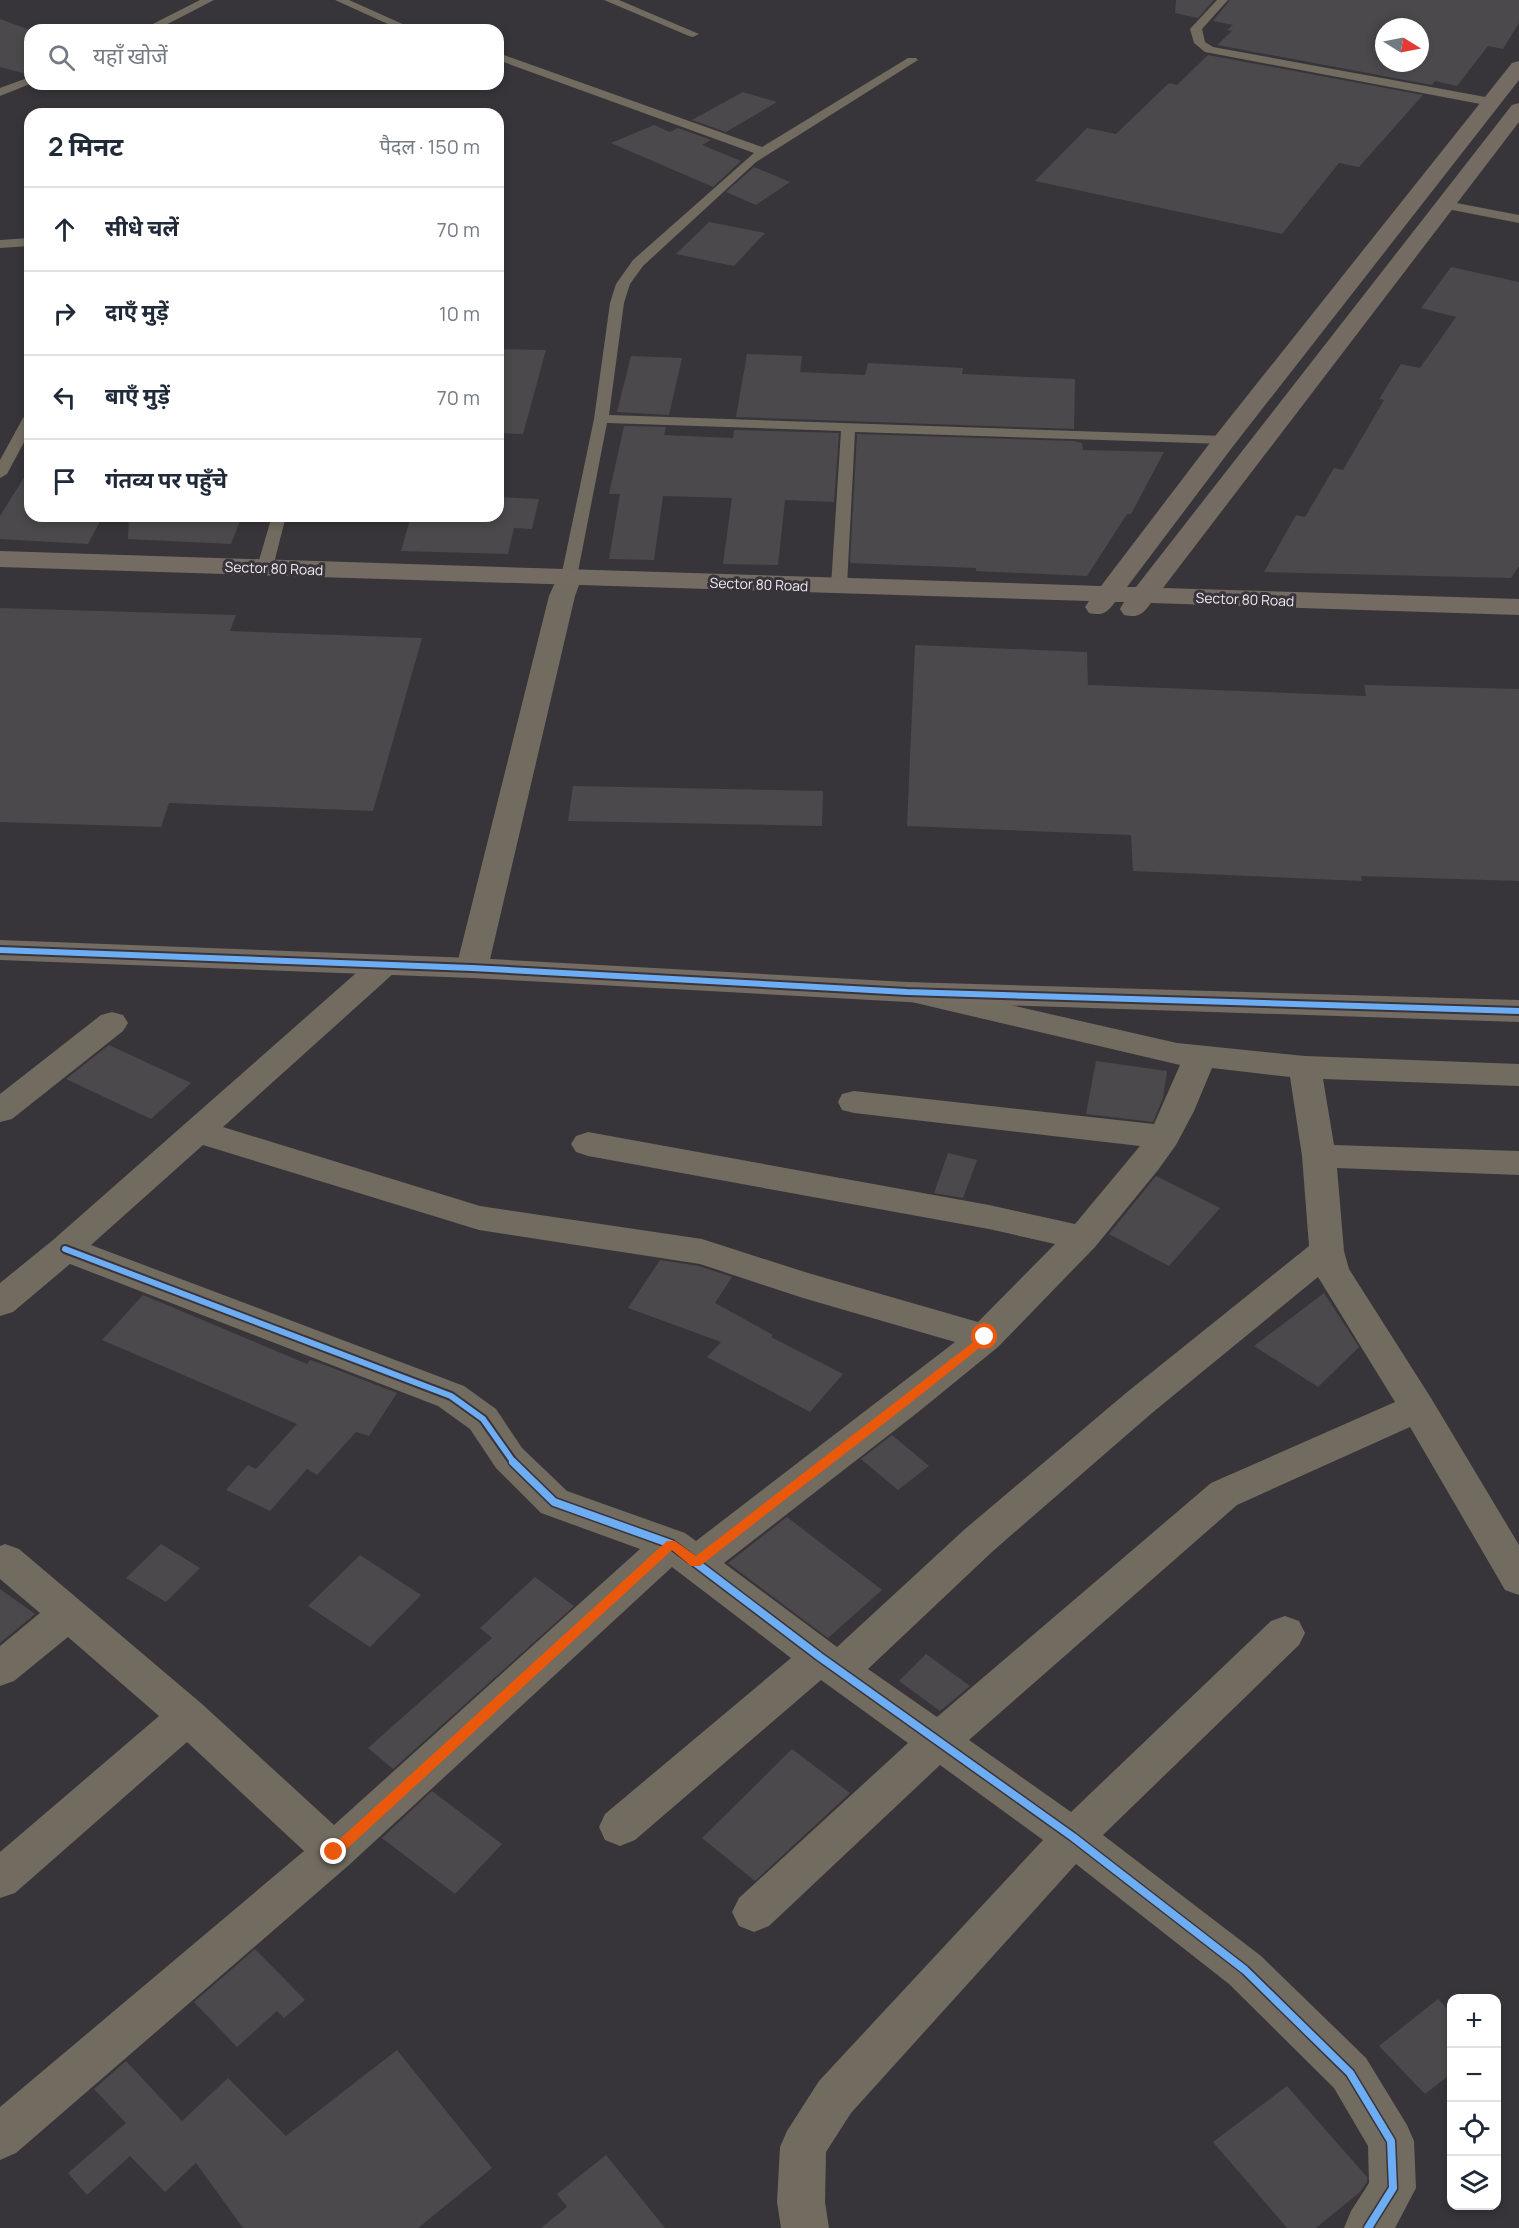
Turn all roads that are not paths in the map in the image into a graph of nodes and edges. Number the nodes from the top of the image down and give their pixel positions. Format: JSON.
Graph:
{"nodes":[{"id":1,"x":209,"y":0,"type":"edge"},
{"id":2,"x":340,"y":0,"type":"edge"},
{"id":3,"x":609,"y":0,"type":"edge"},
{"id":4,"x":1223,"y":0,"type":"edge"},
{"id":5,"x":159,"y":24,"type":"edge"},
{"id":6,"x":396,"y":24,"type":"edge"},
{"id":7,"x":693,"y":34,"type":"dead end"},
{"id":8,"x":504,"y":59,"type":"edge"},
{"id":9,"x":912,"y":60,"type":"dead end"},
{"id":10,"x":1519,"y":68,"type":"edge"},
{"id":11,"x":24,"y":82,"type":"edge"},
{"id":12,"x":0,"y":92,"type":"edge"},
{"id":13,"x":1491,"y":102,"type":"junction"},
{"id":14,"x":1519,"y":109,"type":"edge"},
{"id":15,"x":764,"y":152,"type":"junction"},
{"id":16,"x":1446,"y":205,"type":"junction"},
{"id":17,"x":1519,"y":219,"type":"edge"},
{"id":18,"x":24,"y":242,"type":"edge"},
{"id":19,"x":0,"y":244,"type":"edge"},
{"id":20,"x":601,"y":419,"type":"junction"},
{"id":21,"x":848,"y":427,"type":"junction"},
{"id":22,"x":24,"y":429,"type":"edge"},
{"id":23,"x":1225,"y":440,"type":"junction"},
{"id":24,"x":0,"y":474,"type":"edge"},
{"id":25,"x":277,"y":522,"type":"edge"},
{"id":26,"x":0,"y":559,"type":"edge"},
{"id":27,"x":265,"y":567,"type":"junction"},
{"id":28,"x":0,"y":580,"type":"edge"},
{"id":29,"x":565,"y":586,"type":"junction"},
{"id":30,"x":839,"y":586,"type":"junction"},
{"id":31,"x":1101,"y":603,"type":"junction"},
{"id":32,"x":1136,"y":604,"type":"junction"},
{"id":33,"x":1519,"y":607,"type":"edge"},
{"id":34,"x":1519,"y":624,"type":"edge"},
{"id":35,"x":0,"y":950,"type":"edge"},
{"id":36,"x":383,"y":966,"type":"junction"},
{"id":37,"x":472,"y":968,"type":"junction"},
{"id":38,"x":907,"y":992,"type":"junction"},
{"id":39,"x":1519,"y":1011,"type":"edge"},
{"id":40,"x":112,"y":1023,"type":"dead end"},
{"id":41,"x":1200,"y":1057,"type":"junction"},
{"id":42,"x":1305,"y":1067,"type":"junction"},
{"id":43,"x":1519,"y":1075,"type":"edge"},
{"id":44,"x":854,"y":1102,"type":"dead end"},
{"id":45,"x":0,"y":1112,"type":"edge"},
{"id":46,"x":197,"y":1131,"type":"junction"},
{"id":47,"x":1164,"y":1137,"type":"junction"},
{"id":48,"x":588,"y":1144,"type":"dead end"},
{"id":49,"x":1320,"y":1156,"type":"junction"},
{"id":50,"x":1519,"y":1163,"type":"edge"},
{"id":51,"x":1083,"y":1238,"type":"junction"},
{"id":52,"x":65,"y":1249,"type":"junction"},
{"id":53,"x":1328,"y":1251,"type":"junction"},
{"id":54,"x":0,"y":1303,"type":"edge"},
{"id":55,"x":985,"y":1337,"type":"junction"},
{"id":56,"x":1418,"y":1408,"type":"junction"},
{"id":57,"x":683,"y":1553,"type":"junction"},
{"id":58,"x":5,"y":1560,"type":"dead end"},
{"id":59,"x":1514,"y":1562,"type":"edge"},
{"id":60,"x":68,"y":1614,"type":"junction"},
{"id":61,"x":1285,"y":1633,"type":"dead end"},
{"id":62,"x":830,"y":1664,"type":"junction"},
{"id":63,"x":0,"y":1669,"type":"edge"},
{"id":64,"x":188,"y":1716,"type":"junction"},
{"id":65,"x":938,"y":1741,"type":"junction"},
{"id":66,"x":620,"y":1827,"type":"dead end"},
{"id":67,"x":1073,"y":1837,"type":"junction"},
{"id":68,"x":334,"y":1852,"type":"junction"},
{"id":69,"x":0,"y":1879,"type":"edge"},
{"id":70,"x":754,"y":1912,"type":"dead end"},
{"id":71,"x":0,"y":2136,"type":"edge"},
{"id":72,"x":805,"y":2228,"type":"edge"},
{"id":73,"x":1368,"y":2228,"type":"edge"}],
"edges":[{"from":1,"to":5,"type":"lane"},
{"from":2,"to":6,"type":"lane"},
{"from":3,"to":7,"type":"lane"},
{"from":4,"to":13,"type":"lane"},
{"from":8,"to":15,"type":"lane"},
{"from":9,"to":15,"type":"lane"},
{"from":10,"to":13,"type":"street"},
{"from":11,"to":12,"type":"lane"},
{"from":13,"to":23,"type":"street"},
{"from":14,"to":16,"type":"street"},
{"from":15,"to":20,"type":"lane"},
{"from":16,"to":17,"type":"lane"},
{"from":16,"to":32,"type":"street"},
{"from":18,"to":19,"type":"lane"},
{"from":20,"to":21,"type":"lane"},
{"from":20,"to":29,"type":"lane"},
{"from":21,"to":23,"type":"lane"},
{"from":21,"to":30,"type":"lane"},
{"from":22,"to":24,"type":"lane"},
{"from":23,"to":31,"type":"street"},
{"from":25,"to":27,"type":"lane"},
{"from":26,"to":27,"type":"street","name":"Sector 80 Road"},
{"from":27,"to":29,"type":"street","name":"Sector 80 Road"},
{"from":28,"to":29,"type":"street","name":"Sector 80 Road"},
{"from":29,"to":30,"type":"street","name":"Sector 80 Road"},
{"from":29,"to":31,"type":"street","name":"Sector 80 Road"},
{"from":29,"to":37,"type":"street"},
{"from":30,"to":31,"type":"street","name":"Sector 80 Road"},
{"from":31,"to":32,"type":"street","name":"Sector 80 Road"},
{"from":32,"to":33,"type":"street","name":"Sector 80 Road"},
{"from":32,"to":34,"type":"street","name":"Sector 80 Road"},
{"from":35,"to":36,"type":"street"},
{"from":36,"to":37,"type":"street"},
{"from":36,"to":46,"type":"street"},
{"from":37,"to":38,"type":"street"},
{"from":38,"to":39,"type":"street"},
{"from":38,"to":41,"type":"street"},
{"from":40,"to":45,"type":"street"},
{"from":41,"to":42,"type":"street"},
{"from":41,"to":47,"type":"street"},
{"from":42,"to":43,"type":"street"},
{"from":42,"to":49,"type":"street"},
{"from":44,"to":47,"type":"street"},
{"from":46,"to":52,"type":"street"},
{"from":46,"to":55,"type":"street"},
{"from":47,"to":51,"type":"street"},
{"from":48,"to":51,"type":"street"},
{"from":49,"to":50,"type":"street"},
{"from":49,"to":53,"type":"street"},
{"from":51,"to":55,"type":"street"},
{"from":52,"to":54,"type":"street"},
{"from":52,"to":57,"type":"street"},
{"from":53,"to":56,"type":"street"},
{"from":53,"to":62,"type":"street"},
{"from":55,"to":57,"type":"street"},
{"from":56,"to":59,"type":"street"},
{"from":56,"to":65,"type":"street"},
{"from":57,"to":62,"type":"street"},
{"from":57,"to":68,"type":"street"},
{"from":58,"to":60,"type":"street"},
{"from":60,"to":63,"type":"street"},
{"from":60,"to":64,"type":"street"},
{"from":61,"to":67,"type":"street"},
{"from":62,"to":65,"type":"street"},
{"from":62,"to":66,"type":"street"},
{"from":64,"to":68,"type":"street"},
{"from":64,"to":69,"type":"street"},
{"from":65,"to":67,"type":"street"},
{"from":65,"to":70,"type":"street"},
{"from":67,"to":72,"type":"street"},
{"from":67,"to":73,"type":"street"},
{"from":68,"to":71,"type":"street"}]}
